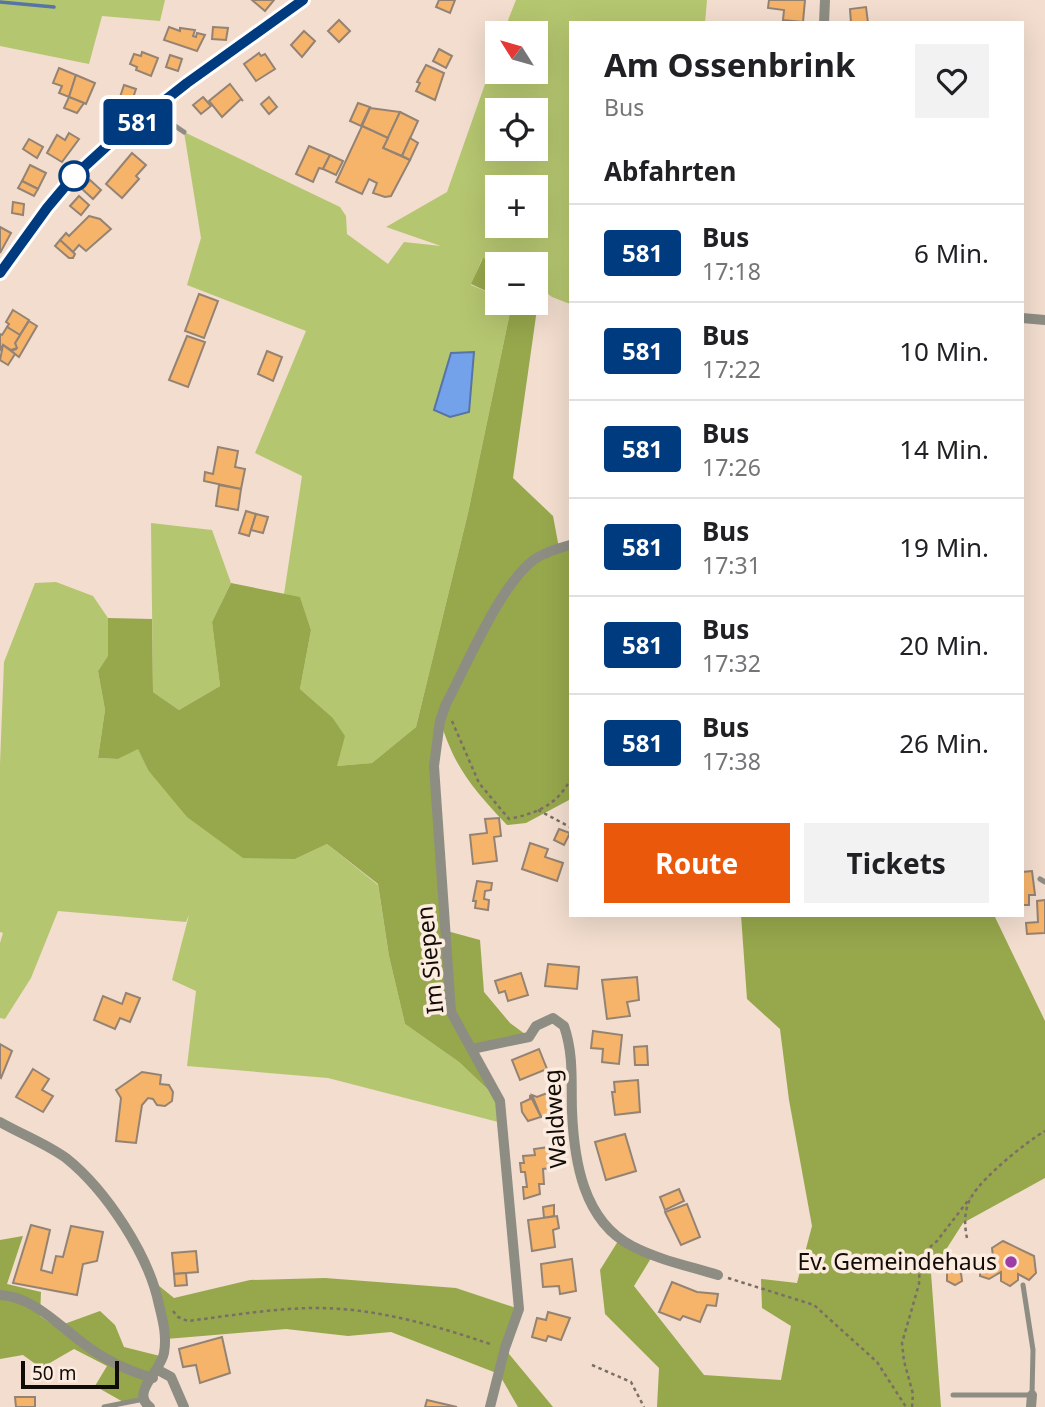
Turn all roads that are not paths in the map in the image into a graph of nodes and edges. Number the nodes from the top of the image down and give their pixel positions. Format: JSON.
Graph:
{"nodes":[{"id":1,"x":303,"y":0,"type":"edge"},
{"id":2,"x":825,"y":0,"type":"edge"},
{"id":3,"x":824,"y":21,"type":"edge"},
{"id":4,"x":153,"y":111,"type":"junction"},
{"id":5,"x":184,"y":132,"type":"dead end"},
{"id":6,"x":0,"y":273,"type":"edge"},
{"id":7,"x":1024,"y":318,"type":"edge"},
{"id":8,"x":1045,"y":320,"type":"edge"},
{"id":9,"x":569,"y":545,"type":"edge"},
{"id":10,"x":472,"y":1049,"type":"junction"},
{"id":11,"x":0,"y":1122,"type":"edge"},
{"id":12,"x":718,"y":1275,"type":"road end"},
{"id":13,"x":1023,"y":1285,"type":"dead end"},
{"id":14,"x":0,"y":1295,"type":"edge"},
{"id":15,"x":156,"y":1374,"type":"junction"},
{"id":16,"x":953,"y":1395,"type":"dead end"},
{"id":17,"x":1032,"y":1401,"type":"edge"},
{"id":18,"x":147,"y":1403,"type":"edge"},
{"id":19,"x":104,"y":1407,"type":"edge"},
{"id":20,"x":184,"y":1407,"type":"edge"},
{"id":21,"x":490,"y":1407,"type":"edge"}],
"edges":[{"from":1,"to":4,"type":"street"},
{"from":2,"to":3,"type":"street"},
{"from":4,"to":5,"type":"lane"},
{"from":4,"to":6,"type":"street"},
{"from":7,"to":8,"type":"street"},
{"from":9,"to":10,"type":"street","name":"Im Siepen"},
{"from":10,"to":12,"type":"street","name":"Waldweg"},
{"from":10,"to":21,"type":"street","name":"Im Siepen"},
{"from":11,"to":15,"type":"street"},
{"from":13,"to":17,"type":"lane"},
{"from":14,"to":15,"type":"street"},
{"from":15,"to":18,"type":"street"},
{"from":15,"to":20,"type":"street"},
{"from":16,"to":17,"type":"lane"},
{"from":18,"to":19,"type":"lane"}]}
